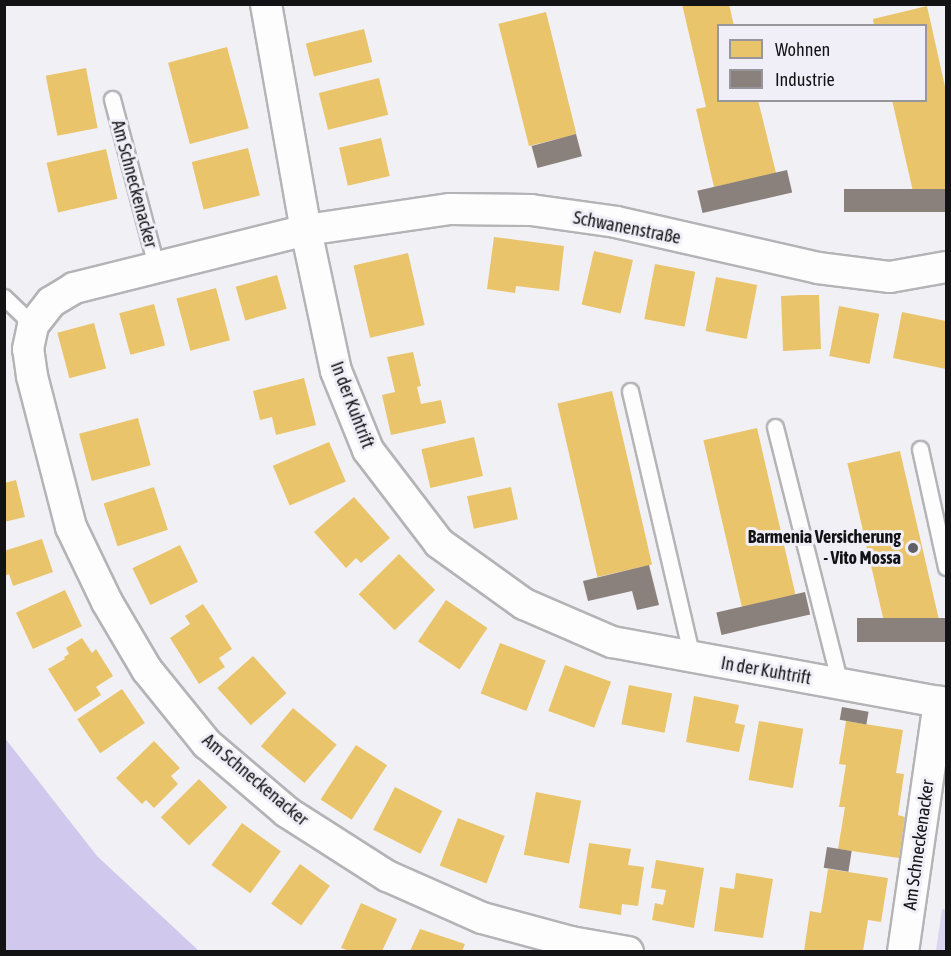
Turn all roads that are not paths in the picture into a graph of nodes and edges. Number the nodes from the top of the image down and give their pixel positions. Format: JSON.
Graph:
{"nodes":[{"id":1,"x":266,"y":4,"type":"edge"},
{"id":2,"x":112,"y":99,"type":"dead end"},
{"id":3,"x":306,"y":230,"type":"junction"},
{"id":4,"x":946,"y":267,"type":"edge"},
{"id":5,"x":157,"y":269,"type":"junction"},
{"id":6,"x":4,"y":297,"type":"edge"},
{"id":7,"x":33,"y":325,"type":"junction"},
{"id":8,"x":630,"y":391,"type":"dead end"},
{"id":9,"x":775,"y":427,"type":"dead end"},
{"id":10,"x":920,"y":449,"type":"dead end"},
{"id":11,"x":946,"y":567,"type":"edge"},
{"id":12,"x":692,"y":657,"type":"junction"},
{"id":13,"x":840,"y":684,"type":"junction"},
{"id":14,"x":943,"y":703,"type":"edge"},
{"id":15,"x":628,"y":951,"type":"edge"},
{"id":16,"x":903,"y":951,"type":"edge"}],
"edges":[{"from":1,"to":3,"type":"street","name":"In der Kuhtrift"},
{"from":2,"to":5,"type":"lane","name":"Am Schneckenacker"},
{"from":3,"to":4,"type":"street","name":"Schwanenstraße"},
{"from":3,"to":5,"type":"street","name":"Am Schneckenacker"},
{"from":3,"to":12,"type":"street","name":"In der Kuhtrift"},
{"from":5,"to":7,"type":"street","name":"Am Schneckenacker"},
{"from":6,"to":7,"type":"lane"},
{"from":7,"to":15,"type":"street","name":"Am Schneckenacker"},
{"from":8,"to":12,"type":"lane"},
{"from":9,"to":13,"type":"lane","name":"In der Kuhtrift"},
{"from":10,"to":11,"type":"lane"},
{"from":12,"to":13,"type":"street","name":"In der Kuhtrift"},
{"from":13,"to":14,"type":"street","name":"In der Kuhtrift"},
{"from":14,"to":16,"type":"street","name":"Am Schneckenacker"}]}
